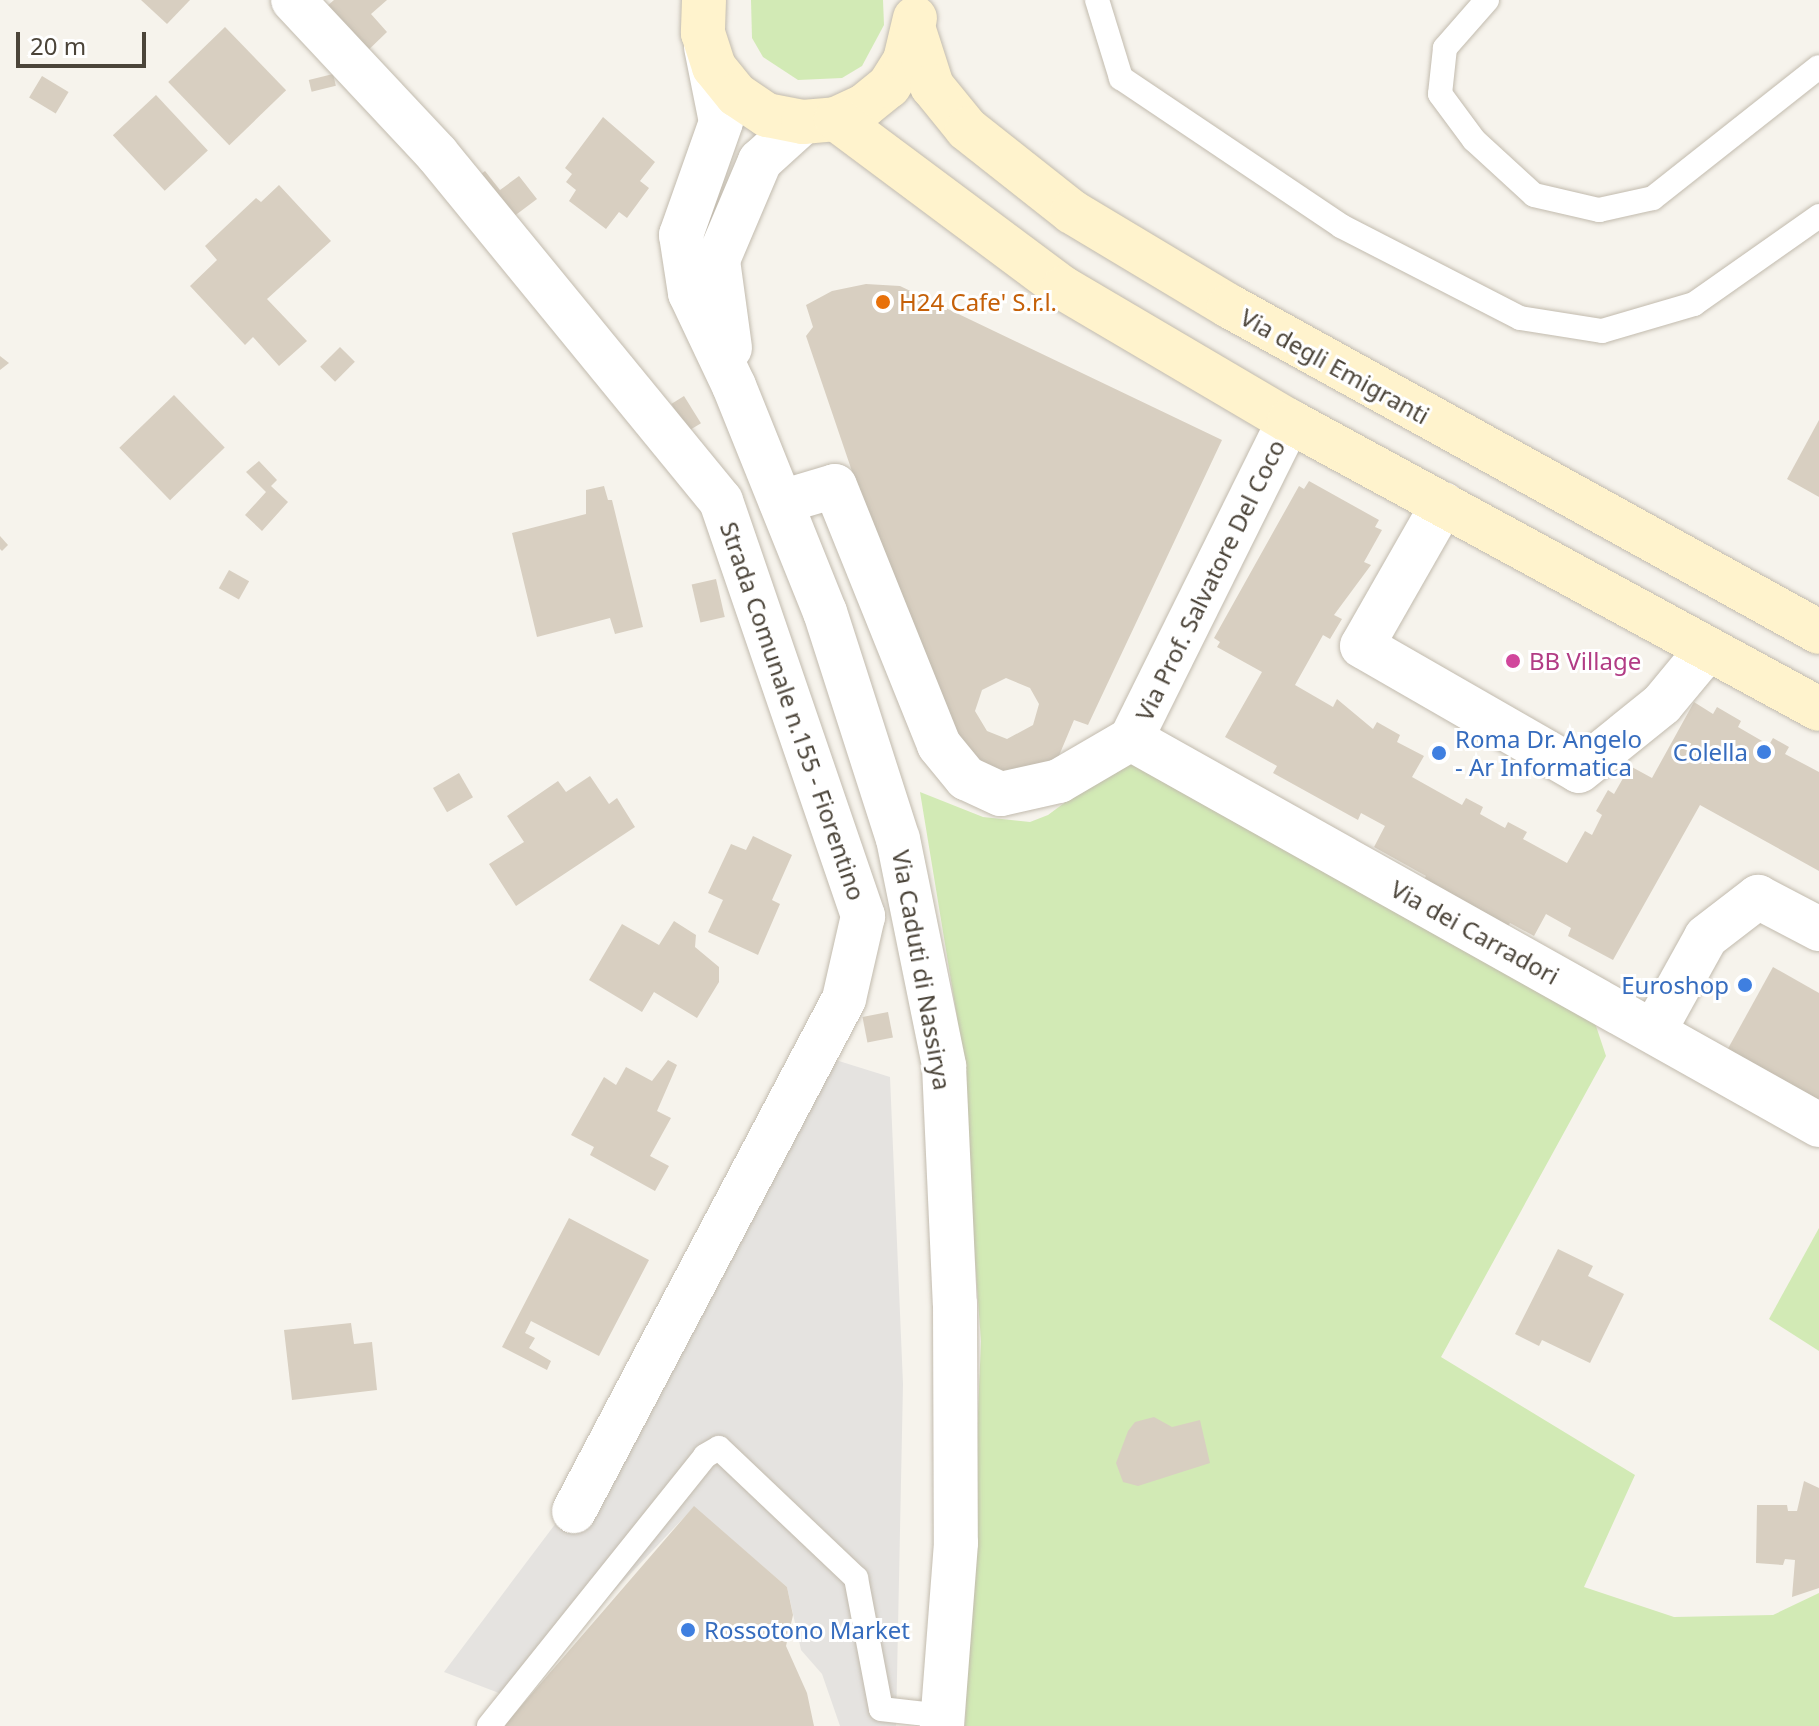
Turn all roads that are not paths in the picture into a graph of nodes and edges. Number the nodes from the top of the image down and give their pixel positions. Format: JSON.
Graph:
{"nodes":[{"id":1,"x":293,"y":0,"type":"edge"},
{"id":2,"x":1097,"y":0,"type":"edge"},
{"id":3,"x":1487,"y":0,"type":"edge"},
{"id":4,"x":914,"y":15,"type":"edge"},
{"id":5,"x":703,"y":16,"type":"edge"},
{"id":6,"x":1819,"y":67,"type":"edge"},
{"id":7,"x":820,"y":120,"type":"junction"},
{"id":8,"x":1819,"y":216,"type":"edge"},
{"id":9,"x":734,"y":386,"type":"junction"},
{"id":10,"x":1289,"y":421,"type":"junction"},
{"id":11,"x":781,"y":502,"type":"junction"},
{"id":12,"x":1443,"y":504,"type":"junction"},
{"id":13,"x":1819,"y":632,"type":"edge"},
{"id":14,"x":1706,"y":651,"type":"junction"},
{"id":15,"x":1819,"y":709,"type":"edge"},
{"id":16,"x":1131,"y":739,"type":"junction"},
{"id":17,"x":1819,"y":929,"type":"edge"},
{"id":18,"x":1654,"y":1031,"type":"junction"},
{"id":19,"x":1819,"y":1125,"type":"edge"},
{"id":20,"x":574,"y":1511,"type":"dead end"},
{"id":21,"x":942,"y":1721,"type":"edge"},
{"id":22,"x":489,"y":1726,"type":"edge"}],
"edges":[{"from":1,"to":20,"type":"street","name":"Strada Comunale n.155 - Fiorentino"},
{"from":2,"to":8,"type":"lane"},
{"from":3,"to":6,"type":"lane"},
{"from":4,"to":7,"type":"main road","name":"Via degli Emigranti"},
{"from":4,"to":13,"type":"main road","name":"Via degli Emigranti"},
{"from":5,"to":7,"type":"main road"},
{"from":5,"to":9,"type":"street","name":"Via Caduti di Nassirya"},
{"from":7,"to":9,"type":"street","name":"Via Caduti di Nassirya"},
{"from":7,"to":10,"type":"main road"},
{"from":9,"to":11,"type":"street","name":"Via Caduti di Nassirya"},
{"from":10,"to":12,"type":"main road"},
{"from":10,"to":16,"type":"street","name":"Via Prof. Salvatore Del Coco"},
{"from":11,"to":16,"type":"street"},
{"from":11,"to":21,"type":"street","name":"Via Caduti di Nassirya"},
{"from":12,"to":14,"type":"main road"},
{"from":12,"to":14,"type":"street"},
{"from":14,"to":15,"type":"main road"},
{"from":16,"to":18,"type":"street","name":"Via dei Carradori"},
{"from":17,"to":18,"type":"street"},
{"from":18,"to":19,"type":"street","name":"Via dei Carradori"},
{"from":21,"to":22,"type":"lane"}]}
